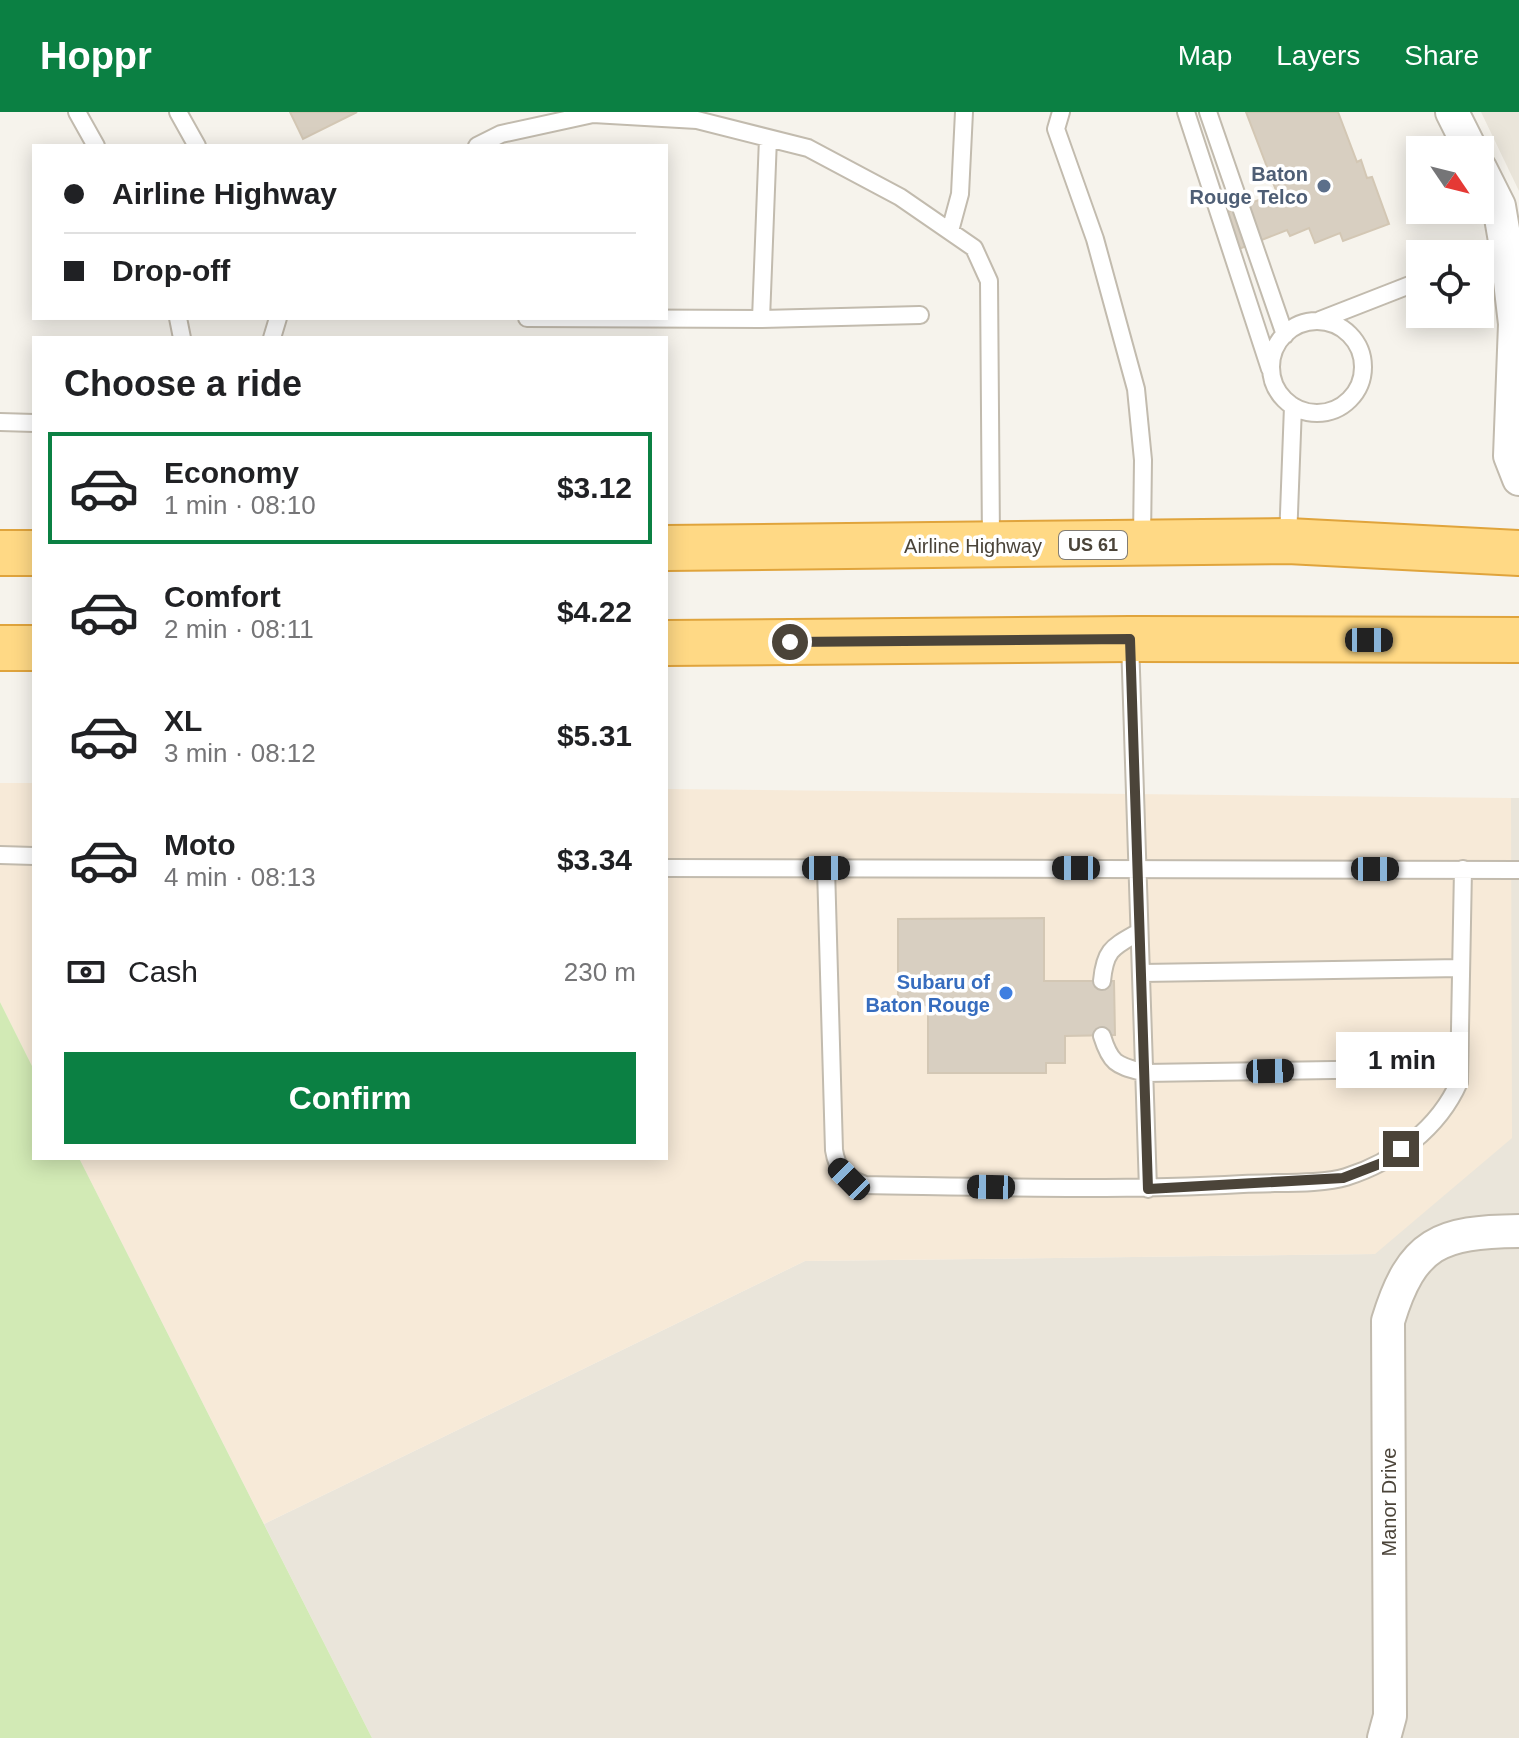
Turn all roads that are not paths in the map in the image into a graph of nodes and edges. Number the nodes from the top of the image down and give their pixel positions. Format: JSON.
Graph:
{"nodes":[{"id":1,"x":77,"y":112,"type":"edge"},
{"id":2,"x":178,"y":112,"type":"edge"},
{"id":3,"x":964,"y":112,"type":"edge"},
{"id":4,"x":1061,"y":112,"type":"edge"},
{"id":5,"x":1186,"y":112,"type":"edge"},
{"id":6,"x":1208,"y":112,"type":"edge"},
{"id":7,"x":1452,"y":112,"type":"edge"},
{"id":8,"x":568,"y":116,"type":"edge"},
{"id":9,"x":680,"y":116,"type":"edge"},
{"id":10,"x":1464,"y":136,"type":"edge"},
{"id":11,"x":768,"y":138,"type":"junction"},
{"id":12,"x":95,"y":144,"type":"edge"},
{"id":13,"x":196,"y":144,"type":"edge"},
{"id":14,"x":481,"y":144,"type":"edge"},
{"id":15,"x":1494,"y":196,"type":"edge"},
{"id":16,"x":950,"y":231,"type":"junction"},
{"id":17,"x":1494,"y":244,"type":"edge"},
{"id":18,"x":1494,"y":255,"type":"edge"},
{"id":19,"x":1406,"y":286,"type":"edge"},
{"id":20,"x":920,"y":315,"type":"dead end"},
{"id":21,"x":668,"y":319,"type":"edge"},
{"id":22,"x":761,"y":319,"type":"junction"},
{"id":23,"x":1320,"y":320,"type":"junction"},
{"id":24,"x":1285,"y":335,"type":"junction"},
{"id":25,"x":1272,"y":373,"type":"junction"},
{"id":26,"x":1293,"y":406,"type":"junction"},
{"id":27,"x":0,"y":422,"type":"edge"},
{"id":28,"x":32,"y":423,"type":"edge"},
{"id":29,"x":1519,"y":479,"type":"edge"},
{"id":30,"x":1288,"y":541,"type":"junction"},
{"id":31,"x":1142,"y":545,"type":"junction"},
{"id":32,"x":991,"y":546,"type":"junction"},
{"id":33,"x":668,"y":548,"type":"edge"},
{"id":34,"x":0,"y":553,"type":"edge"},
{"id":35,"x":32,"y":553,"type":"edge"},
{"id":36,"x":1519,"y":553,"type":"edge"},
{"id":37,"x":1130,"y":639,"type":"junction"},
{"id":38,"x":1519,"y":640,"type":"edge"},
{"id":39,"x":668,"y":643,"type":"edge"},
{"id":40,"x":0,"y":648,"type":"edge"},
{"id":41,"x":32,"y":648,"type":"edge"},
{"id":42,"x":0,"y":855,"type":"edge"},
{"id":43,"x":32,"y":856,"type":"edge"},
{"id":44,"x":668,"y":868,"type":"edge"},
{"id":45,"x":826,"y":868,"type":"junction"},
{"id":46,"x":1138,"y":868,"type":"junction"},
{"id":47,"x":1463,"y":869,"type":"junction"},
{"id":48,"x":1519,"y":870,"type":"edge"},
{"id":49,"x":1139,"y":932,"type":"junction"},
{"id":50,"x":1461,"y":968,"type":"junction"},
{"id":51,"x":1142,"y":973,"type":"junction"},
{"id":52,"x":1102,"y":981,"type":"dead end"},
{"id":53,"x":1102,"y":1036,"type":"dead end"},
{"id":54,"x":1459,"y":1068,"type":"junction"},
{"id":55,"x":1145,"y":1073,"type":"junction"},
{"id":56,"x":1148,"y":1189,"type":"junction"},
{"id":57,"x":1519,"y":1231,"type":"edge"},
{"id":58,"x":1384,"y":1738,"type":"edge"}],
"edges":[{"from":1,"to":12,"type":"lane"},
{"from":2,"to":13,"type":"lane"},
{"from":3,"to":16,"type":"lane"},
{"from":4,"to":31,"type":"lane"},
{"from":5,"to":25,"type":"lane"},
{"from":6,"to":24,"type":"lane"},
{"from":7,"to":10,"type":"street"},
{"from":8,"to":9,"type":"lane"},
{"from":8,"to":14,"type":"lane"},
{"from":9,"to":11,"type":"lane"},
{"from":11,"to":16,"type":"lane"},
{"from":11,"to":22,"type":"lane"},
{"from":15,"to":17,"type":"street"},
{"from":16,"to":32,"type":"lane"},
{"from":18,"to":29,"type":"street"},
{"from":19,"to":23,"type":"lane"},
{"from":20,"to":22,"type":"lane"},
{"from":21,"to":22,"type":"lane"},
{"from":23,"to":24,"type":"lane"},
{"from":23,"to":26,"type":"lane"},
{"from":24,"to":25,"type":"lane"},
{"from":25,"to":26,"type":"lane"},
{"from":26,"to":30,"type":"lane"},
{"from":27,"to":28,"type":"lane"},
{"from":30,"to":31,"type":"highway","name":"Airline Highway","number":"US 61"},
{"from":30,"to":36,"type":"highway","name":"Airline Highway","number":"US 61"},
{"from":31,"to":32,"type":"highway","name":"Airline Highway","number":"US 61"},
{"from":32,"to":33,"type":"highway","name":"Airline Highway","number":"US 61"},
{"from":34,"to":35,"type":"highway"},
{"from":37,"to":38,"type":"highway"},
{"from":37,"to":39,"type":"highway"},
{"from":37,"to":46,"type":"lane"},
{"from":40,"to":41,"type":"highway"},
{"from":42,"to":43,"type":"lane"},
{"from":44,"to":45,"type":"lane"},
{"from":45,"to":46,"type":"lane"},
{"from":45,"to":56,"type":"lane"},
{"from":46,"to":47,"type":"lane"},
{"from":46,"to":49,"type":"lane"},
{"from":47,"to":48,"type":"lane"},
{"from":47,"to":50,"type":"lane"},
{"from":49,"to":51,"type":"lane"},
{"from":49,"to":52,"type":"lane"},
{"from":50,"to":51,"type":"lane"},
{"from":50,"to":54,"type":"lane"},
{"from":51,"to":55,"type":"lane"},
{"from":53,"to":55,"type":"lane"},
{"from":54,"to":55,"type":"lane"},
{"from":54,"to":56,"type":"lane"},
{"from":55,"to":56,"type":"lane"},
{"from":57,"to":58,"type":"street","name":"Manor Drive"}]}
